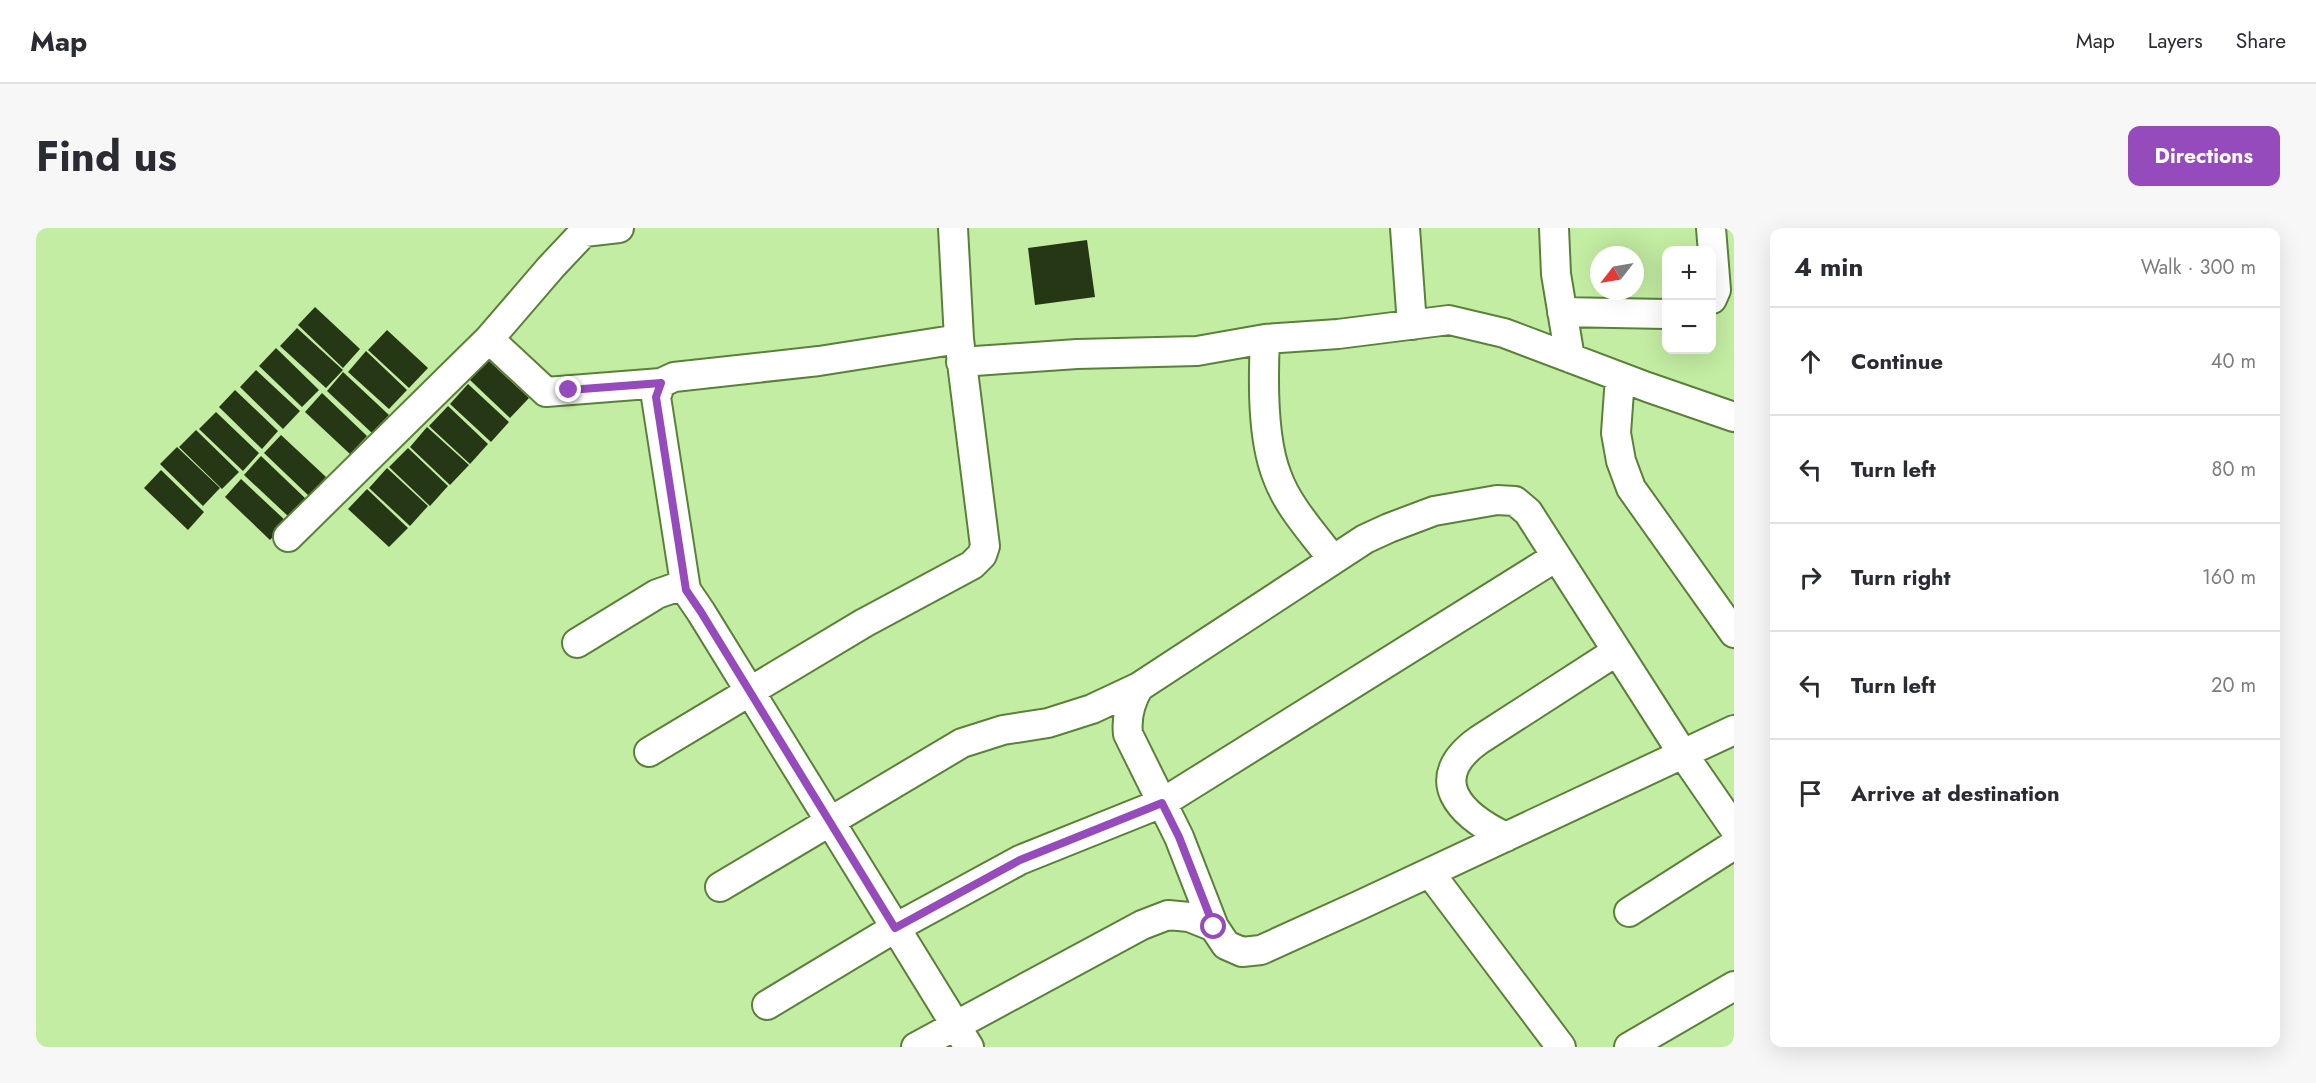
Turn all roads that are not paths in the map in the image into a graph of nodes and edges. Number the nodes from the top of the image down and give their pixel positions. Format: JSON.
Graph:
{"nodes":[{"id":1,"x":619,"y":228,"type":"edge"},
{"id":2,"x":953,"y":228,"type":"edge"},
{"id":3,"x":1405,"y":228,"type":"edge"},
{"id":4,"x":1554,"y":228,"type":"edge"},
{"id":5,"x":1711,"y":228,"type":"edge"},
{"id":6,"x":1712,"y":246,"type":"edge"},
{"id":7,"x":1562,"y":312,"type":"junction"},
{"id":8,"x":1662,"y":314,"type":"edge"},
{"id":9,"x":1412,"y":325,"type":"junction"},
{"id":10,"x":489,"y":339,"type":"junction"},
{"id":11,"x":1265,"y":339,"type":"junction"},
{"id":12,"x":960,"y":350,"type":"junction"},
{"id":13,"x":1570,"y":358,"type":"junction"},
{"id":14,"x":1620,"y":377,"type":"junction"},
{"id":15,"x":661,"y":383,"type":"junction"},
{"id":16,"x":1734,"y":417,"type":"edge"},
{"id":17,"x":288,"y":537,"type":"dead end"},
{"id":18,"x":1556,"y":557,"type":"junction"},
{"id":19,"x":1333,"y":560,"type":"junction"},
{"id":20,"x":686,"y":590,"type":"junction"},
{"id":21,"x":1734,"y":633,"type":"edge"},
{"id":22,"x":577,"y":643,"type":"dead end"},
{"id":23,"x":1617,"y":651,"type":"junction"},
{"id":24,"x":1139,"y":687,"type":"junction"},
{"id":25,"x":750,"y":691,"type":"junction"},
{"id":26,"x":1734,"y":730,"type":"edge"},
{"id":27,"x":649,"y":752,"type":"dead end"},
{"id":28,"x":1683,"y":754,"type":"junction"},
{"id":29,"x":1162,"y":803,"type":"junction"},
{"id":30,"x":829,"y":821,"type":"junction"},
{"id":31,"x":1734,"y":828,"type":"edge"},
{"id":32,"x":1506,"y":837,"type":"junction"},
{"id":33,"x":1734,"y":845,"type":"edge"},
{"id":34,"x":1430,"y":873,"type":"junction"},
{"id":35,"x":720,"y":887,"type":"dead end"},
{"id":36,"x":1629,"y":912,"type":"dead end"},
{"id":37,"x":1214,"y":927,"type":"junction"},
{"id":38,"x":895,"y":928,"type":"junction"},
{"id":39,"x":1734,"y":986,"type":"edge"},
{"id":40,"x":767,"y":1005,"type":"dead end"},
{"id":41,"x":962,"y":1036,"type":"edge"},
{"id":42,"x":916,"y":1047,"type":"edge"},
{"id":43,"x":1561,"y":1047,"type":"edge"},
{"id":44,"x":1629,"y":1047,"type":"edge"}],
"edges":[{"from":1,"to":10,"type":"street"},
{"from":2,"to":12,"type":"street"},
{"from":3,"to":9,"type":"street"},
{"from":4,"to":7,"type":"street"},
{"from":5,"to":6,"type":"street"},
{"from":7,"to":8,"type":"street"},
{"from":7,"to":13,"type":"street"},
{"from":9,"to":11,"type":"street"},
{"from":9,"to":13,"type":"street"},
{"from":10,"to":15,"type":"street"},
{"from":10,"to":17,"type":"street"},
{"from":11,"to":12,"type":"street"},
{"from":11,"to":19,"type":"street"},
{"from":12,"to":15,"type":"street"},
{"from":12,"to":25,"type":"street"},
{"from":13,"to":14,"type":"street"},
{"from":14,"to":16,"type":"street"},
{"from":14,"to":21,"type":"street"},
{"from":15,"to":20,"type":"street"},
{"from":18,"to":19,"type":"street"},
{"from":18,"to":23,"type":"street"},
{"from":18,"to":29,"type":"street"},
{"from":19,"to":24,"type":"street"},
{"from":20,"to":22,"type":"street"},
{"from":20,"to":25,"type":"street"},
{"from":23,"to":28,"type":"street"},
{"from":23,"to":32,"type":"street"},
{"from":24,"to":29,"type":"street"},
{"from":24,"to":30,"type":"street"},
{"from":25,"to":27,"type":"street"},
{"from":25,"to":30,"type":"street"},
{"from":26,"to":28,"type":"street"},
{"from":28,"to":31,"type":"street"},
{"from":28,"to":32,"type":"street"},
{"from":29,"to":37,"type":"street"},
{"from":29,"to":38,"type":"street"},
{"from":30,"to":35,"type":"street"},
{"from":30,"to":38,"type":"street"},
{"from":32,"to":34,"type":"street"},
{"from":33,"to":36,"type":"street"},
{"from":34,"to":37,"type":"street"},
{"from":34,"to":43,"type":"street"},
{"from":37,"to":41,"type":"street"},
{"from":38,"to":40,"type":"street"},
{"from":38,"to":41,"type":"street"},
{"from":39,"to":44,"type":"street"},
{"from":41,"to":42,"type":"street"}]}
